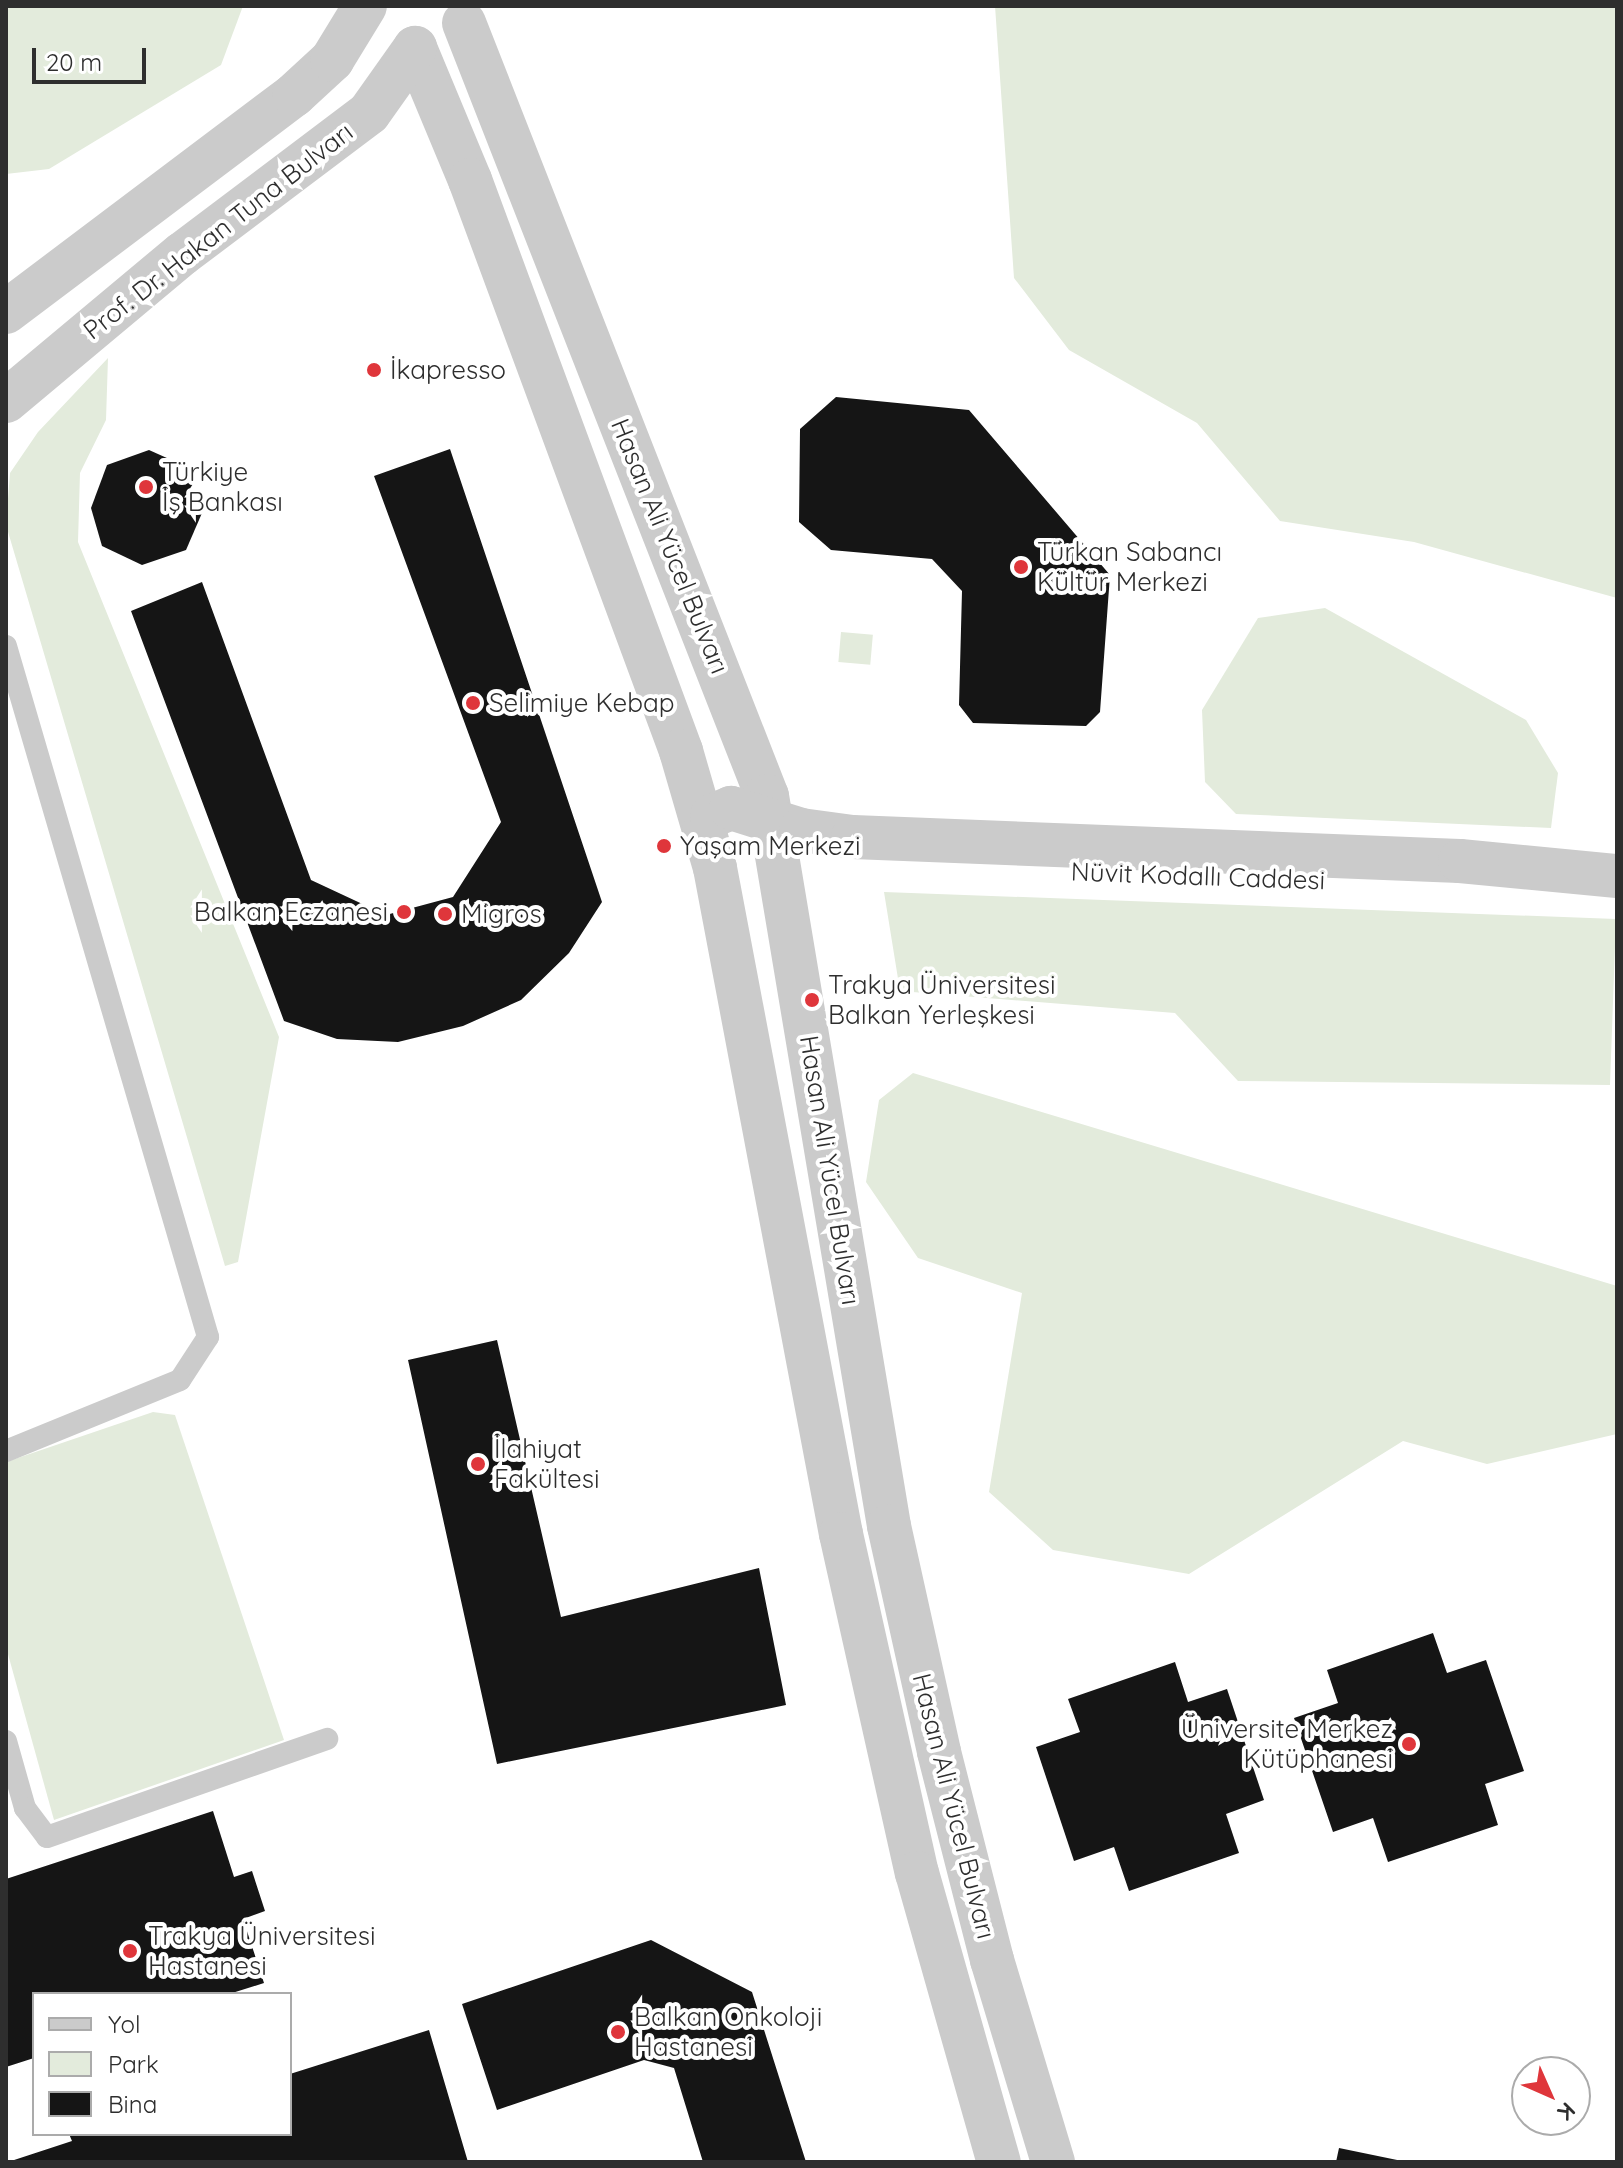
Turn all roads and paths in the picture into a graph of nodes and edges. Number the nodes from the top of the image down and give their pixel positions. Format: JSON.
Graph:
{"nodes":[{"id":1,"x":365,"y":6,"type":"edge"},
{"id":2,"x":374,"y":6,"type":"edge"},
{"id":3,"x":466,"y":14,"type":"edge"},
{"id":4,"x":415,"y":48,"type":"junction"},
{"id":5,"x":6,"y":312,"type":"edge"},
{"id":6,"x":6,"y":401,"type":"edge"},
{"id":7,"x":6,"y":646,"type":"edge"},
{"id":8,"x":775,"y":840,"type":"junction"},
{"id":9,"x":709,"y":849,"type":"junction"},
{"id":10,"x":1617,"y":876,"type":"edge"},
{"id":11,"x":1617,"y":898,"type":"edge"},
{"id":12,"x":6,"y":1451,"type":"edge"},
{"id":13,"x":327,"y":1739,"type":"dead end"},
{"id":14,"x":6,"y":1741,"type":"edge"},
{"id":15,"x":999,"y":2162,"type":"edge"},
{"id":16,"x":1053,"y":2162,"type":"edge"}],
"edges":[{"from":1,"to":5,"type":"street"},
{"from":2,"to":4,"type":"street"},
{"from":3,"to":4,"type":"street"},
{"from":3,"to":8,"type":"street","name":"Hasan Ali Yücel Bulvarı"},
{"from":4,"to":6,"type":"street","name":"Prof. Dr. Hakan Tuna Bulvarı"},
{"from":4,"to":9,"type":"street","name":"Hasan Ali Yücel Bulvarı"},
{"from":7,"to":12,"type":"lane"},
{"from":8,"to":9,"type":"street"},
{"from":8,"to":9,"type":"street"},
{"from":8,"to":10,"type":"street"},
{"from":8,"to":11,"type":"street","name":"Nüvit Kodallı Caddesi"},
{"from":8,"to":16,"type":"street","name":"Hasan Ali Yücel Bulvarı"},
{"from":9,"to":15,"type":"street","name":"Hasan Ali Yücel Bulvarı"},
{"from":13,"to":14,"type":"lane"}]}
